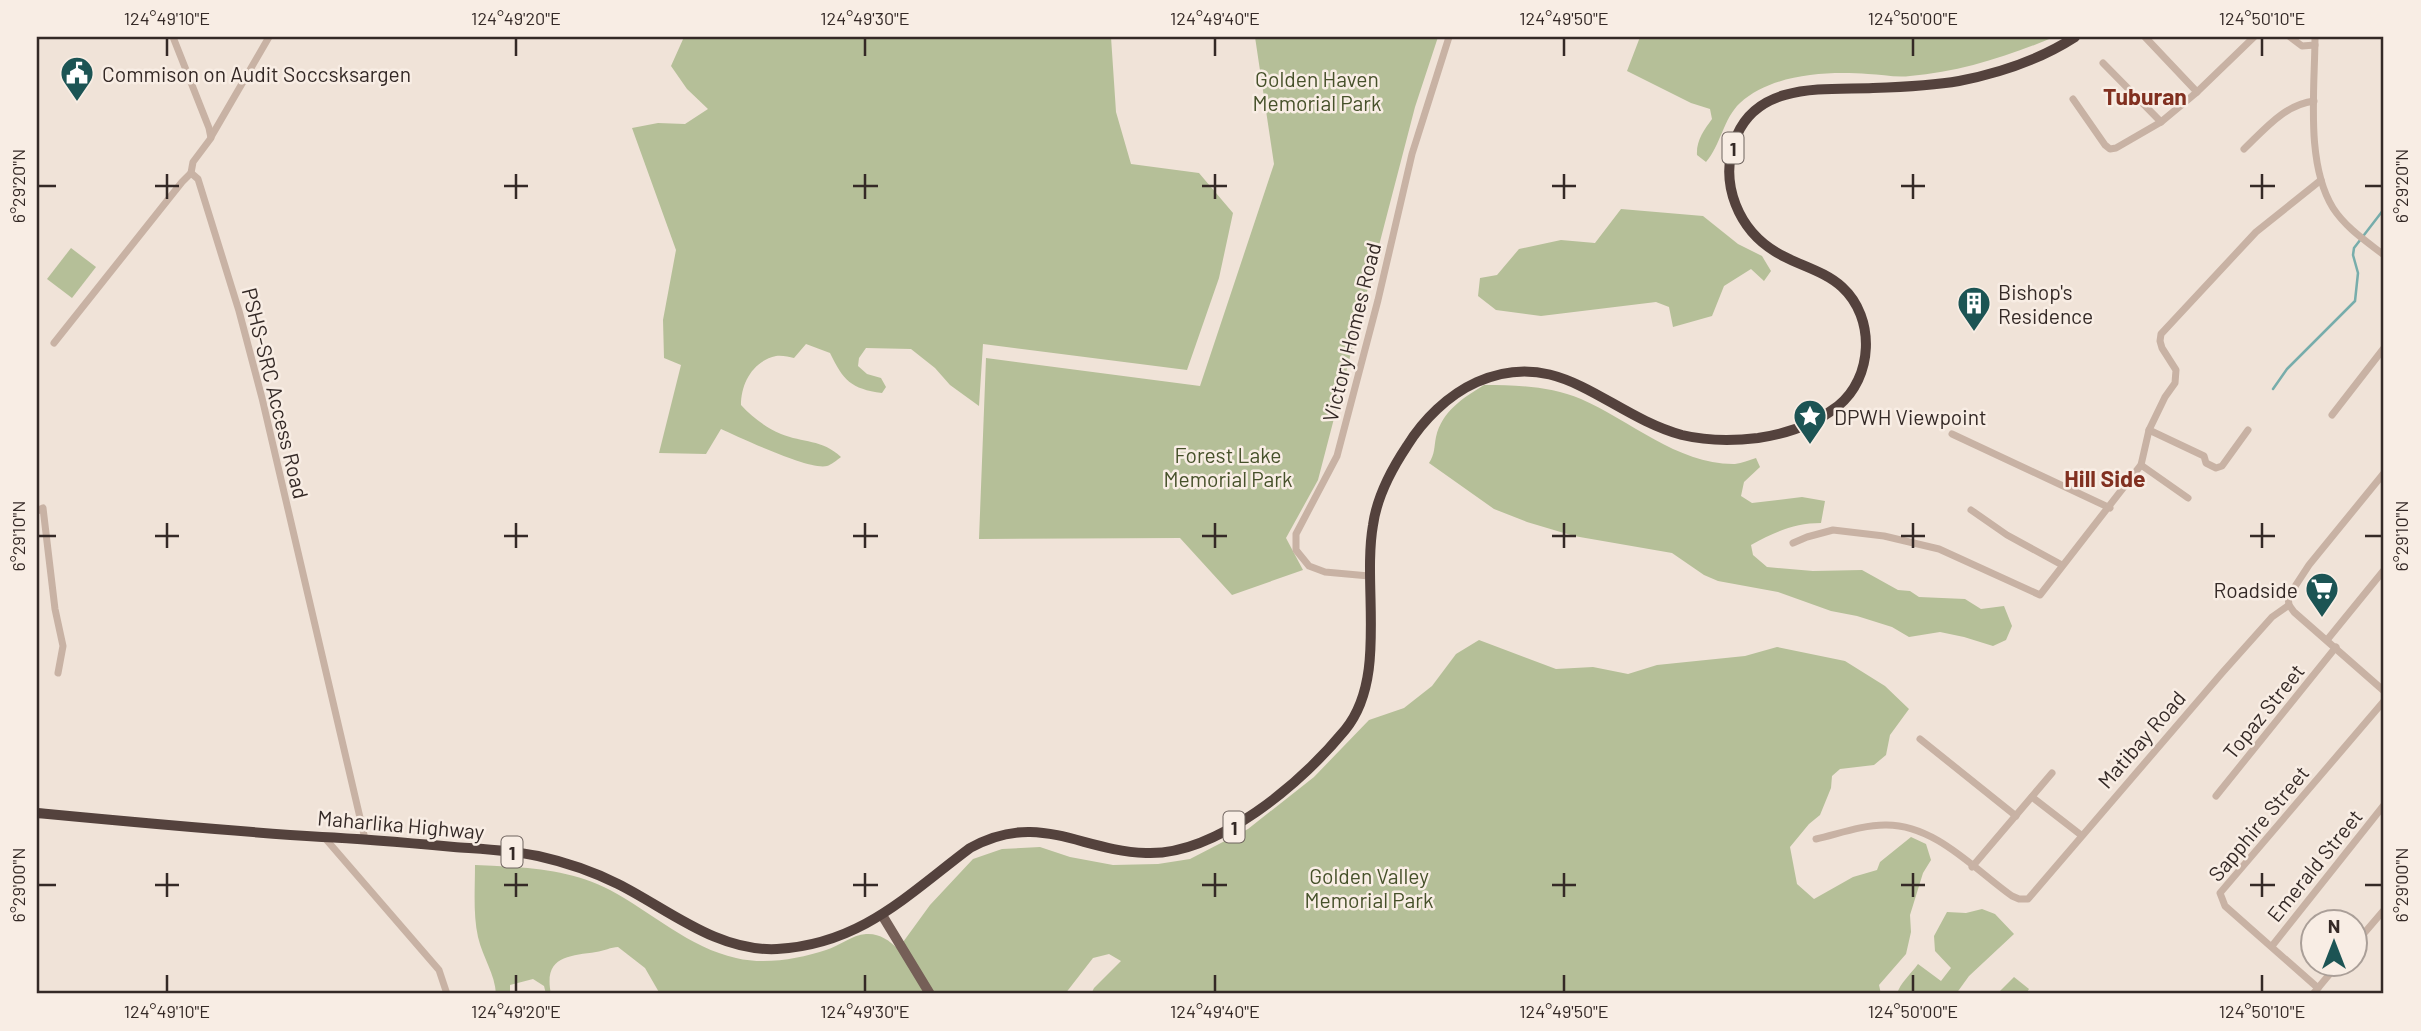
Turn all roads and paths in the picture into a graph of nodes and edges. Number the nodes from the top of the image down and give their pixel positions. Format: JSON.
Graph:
{"nodes":[{"id":1,"x":173,"y":37,"type":"edge"},
{"id":2,"x":269,"y":37,"type":"edge"},
{"id":3,"x":1449,"y":37,"type":"edge"},
{"id":4,"x":2075,"y":37,"type":"edge"},
{"id":5,"x":2146,"y":37,"type":"edge"},
{"id":6,"x":2254,"y":37,"type":"edge"},
{"id":7,"x":2290,"y":37,"type":"edge"},
{"id":8,"x":2315,"y":41,"type":"edge"},
{"id":9,"x":2103,"y":63,"type":"dead end"},
{"id":10,"x":2197,"y":92,"type":"junction"},
{"id":11,"x":2073,"y":99,"type":"dead end"},
{"id":12,"x":2315,"y":101,"type":"junction"},
{"id":13,"x":2161,"y":122,"type":"junction"},
{"id":14,"x":211,"y":138,"type":"junction"},
{"id":15,"x":2244,"y":149,"type":"dead end"},
{"id":16,"x":191,"y":173,"type":"junction"},
{"id":17,"x":2321,"y":180,"type":"junction"},
{"id":18,"x":2384,"y":256,"type":"edge"},
{"id":19,"x":54,"y":343,"type":"dead end"},
{"id":20,"x":2384,"y":348,"type":"edge"},
{"id":21,"x":2332,"y":415,"type":"dead end"},
{"id":22,"x":2149,"y":430,"type":"junction"},
{"id":23,"x":2248,"y":430,"type":"dead end"},
{"id":24,"x":1952,"y":434,"type":"dead end"},
{"id":25,"x":2141,"y":465,"type":"junction"},
{"id":26,"x":2384,"y":473,"type":"edge"},
{"id":27,"x":2188,"y":498,"type":"dead end"},
{"id":28,"x":2110,"y":508,"type":"junction"},
{"id":29,"x":1971,"y":510,"type":"dead end"},
{"id":30,"x":37,"y":511,"type":"edge"},
{"id":31,"x":1793,"y":543,"type":"dead end"},
{"id":32,"x":2062,"y":565,"type":"junction"},
{"id":33,"x":2384,"y":570,"type":"edge"},
{"id":34,"x":1369,"y":576,"type":"junction"},
{"id":35,"x":2289,"y":605,"type":"junction"},
{"id":36,"x":2327,"y":640,"type":"junction"},
{"id":37,"x":2336,"y":648,"type":"junction"},
{"id":38,"x":58,"y":673,"type":"dead end"},
{"id":39,"x":2383,"y":687,"type":"edge"},
{"id":40,"x":2384,"y":701,"type":"edge"},
{"id":41,"x":1920,"y":739,"type":"dead end"},
{"id":42,"x":2052,"y":773,"type":"dead end"},
{"id":43,"x":2216,"y":796,"type":"dead end"},
{"id":44,"x":2032,"y":797,"type":"junction"},
{"id":45,"x":2384,"y":805,"type":"edge"},
{"id":46,"x":37,"y":813,"type":"edge"},
{"id":47,"x":2016,"y":816,"type":"junction"},
{"id":48,"x":2081,"y":835,"type":"junction"},
{"id":49,"x":324,"y":837,"type":"junction"},
{"id":50,"x":365,"y":839,"type":"junction"},
{"id":51,"x":1816,"y":839,"type":"dead end"},
{"id":52,"x":1972,"y":867,"type":"junction"},
{"id":53,"x":2383,"y":913,"type":"edge"},
{"id":54,"x":881,"y":915,"type":"junction"},
{"id":55,"x":2368,"y":930,"type":"edge"},
{"id":56,"x":2272,"y":946,"type":"junction"},
{"id":57,"x":2316,"y":991,"type":"edge"},
{"id":58,"x":447,"y":994,"type":"edge"},
{"id":59,"x":930,"y":994,"type":"edge"}],
"edges":[{"from":1,"to":14,"type":"street"},
{"from":2,"to":14,"type":"street"},
{"from":3,"to":34,"type":"street","name":"Victory Homes Road"},
{"from":4,"to":34,"type":"highway","number":"1"},
{"from":5,"to":10,"type":"street"},
{"from":6,"to":10,"type":"street"},
{"from":7,"to":8,"type":"street"},
{"from":8,"to":12,"type":"street"},
{"from":9,"to":13,"type":"street"},
{"from":10,"to":13,"type":"street"},
{"from":11,"to":13,"type":"street"},
{"from":12,"to":15,"type":"street"},
{"from":12,"to":17,"type":"street"},
{"from":14,"to":16,"type":"street"},
{"from":16,"to":19,"type":"street"},
{"from":16,"to":50,"type":"street","name":"PSHS-SRC Access Road"},
{"from":17,"to":18,"type":"street"},
{"from":17,"to":22,"type":"street"},
{"from":20,"to":21,"type":"street"},
{"from":22,"to":23,"type":"street"},
{"from":22,"to":25,"type":"street"},
{"from":24,"to":28,"type":"street"},
{"from":25,"to":27,"type":"street"},
{"from":25,"to":28,"type":"street"},
{"from":26,"to":35,"type":"street"},
{"from":28,"to":32,"type":"street"},
{"from":29,"to":32,"type":"street"},
{"from":30,"to":38,"type":"street"},
{"from":31,"to":32,"type":"street"},
{"from":33,"to":36,"type":"street"},
{"from":34,"to":54,"type":"highway","name":"Maharlika Highway","number":"1"},
{"from":35,"to":36,"type":"street"},
{"from":35,"to":48,"type":"street","name":"Matibay Road"},
{"from":36,"to":37,"type":"street"},
{"from":37,"to":39,"type":"street"},
{"from":37,"to":43,"type":"street","name":"Topaz Street"},
{"from":40,"to":56,"type":"street","name":"Sapphire Street"},
{"from":41,"to":47,"type":"street"},
{"from":42,"to":44,"type":"street"},
{"from":44,"to":47,"type":"street"},
{"from":44,"to":48,"type":"street"},
{"from":45,"to":56,"type":"street","name":"Emerald Street"},
{"from":46,"to":49,"type":"highway","name":"Maharlika Highway","number":"1"},
{"from":47,"to":52,"type":"street"},
{"from":48,"to":52,"type":"street","name":"Matibay Road"},
{"from":49,"to":50,"type":"highway","name":"Maharlika Highway","number":"1"},
{"from":49,"to":58,"type":"street"},
{"from":50,"to":54,"type":"highway","name":"Maharlika Highway","number":"1"},
{"from":51,"to":52,"type":"street"},
{"from":53,"to":55,"type":"street"},
{"from":54,"to":59,"type":"main road"},
{"from":56,"to":57,"type":"street","name":"Sapphire Street"}]}
